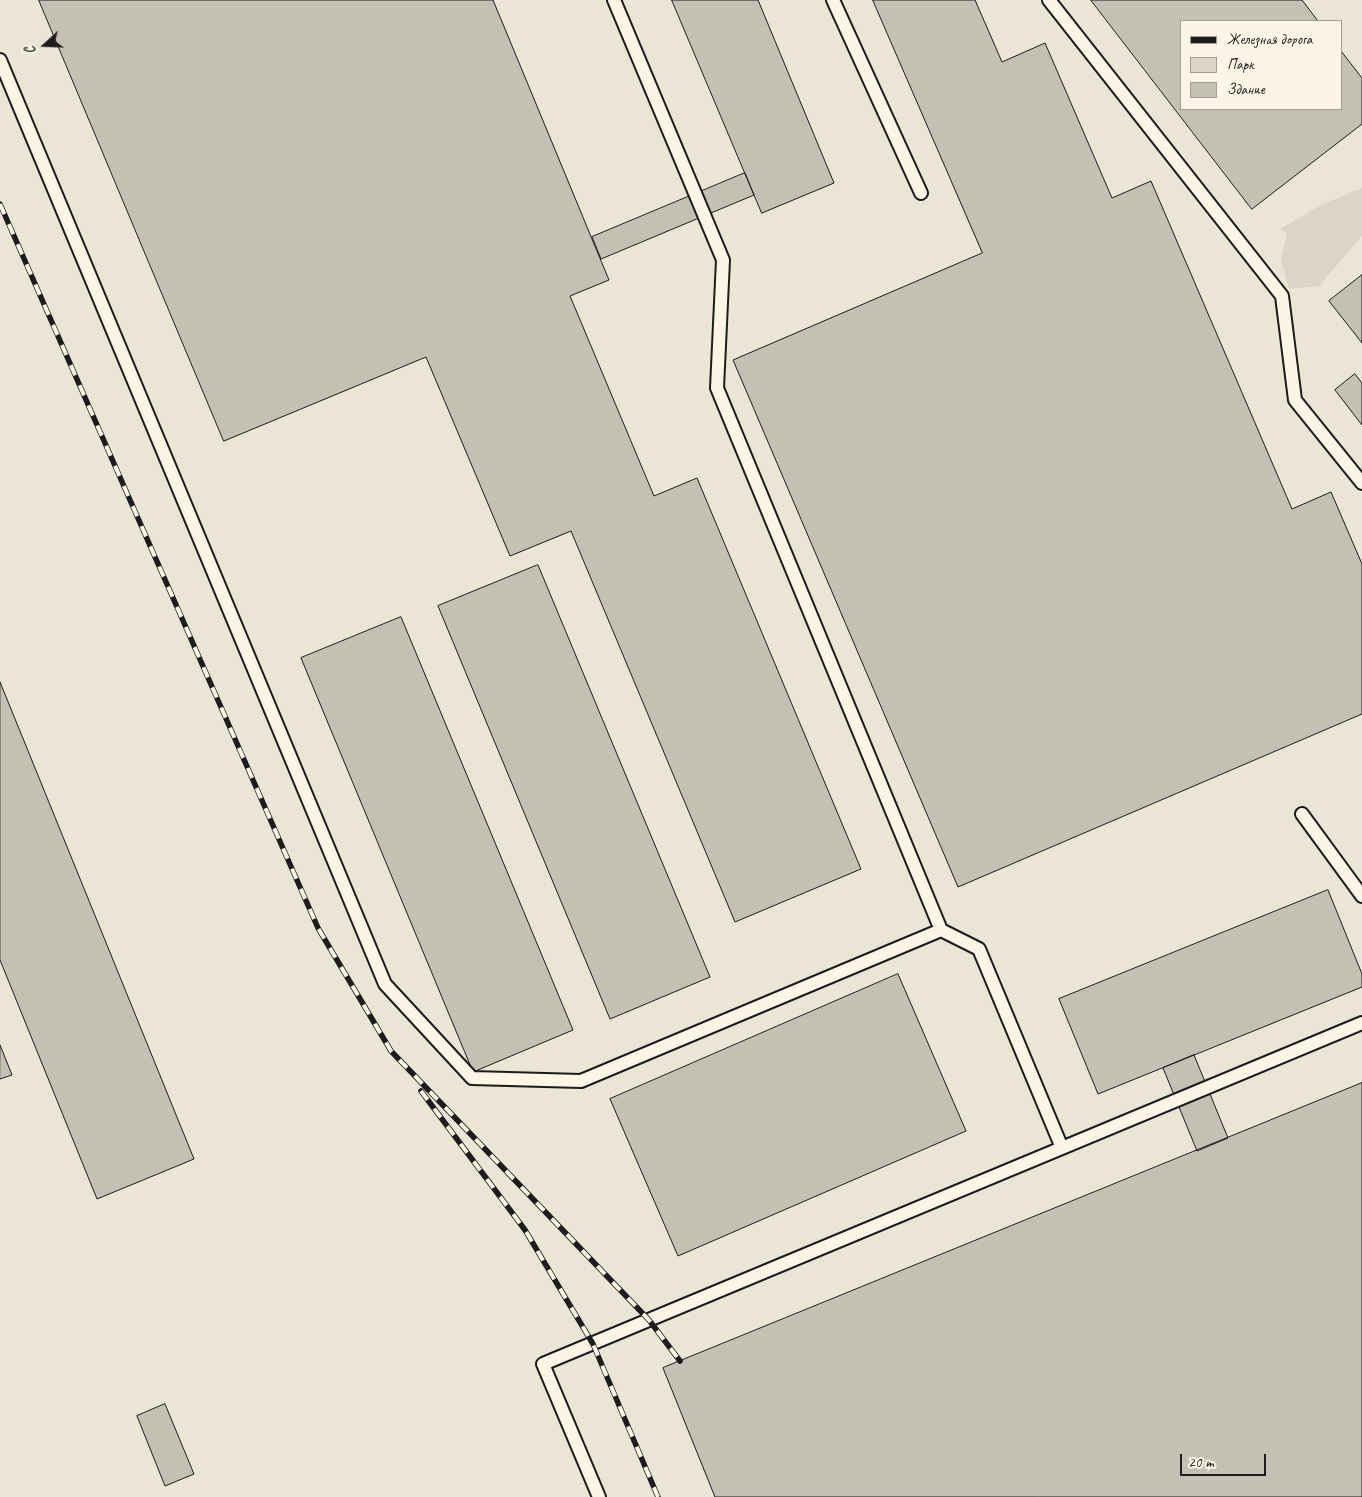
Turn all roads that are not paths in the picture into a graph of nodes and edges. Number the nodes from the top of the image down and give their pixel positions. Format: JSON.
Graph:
{"nodes":[{"id":1,"x":614,"y":0,"type":"edge"},
{"id":2,"x":833,"y":0,"type":"edge"},
{"id":3,"x":1048,"y":0,"type":"edge"},
{"id":4,"x":0,"y":60,"type":"edge"},
{"id":5,"x":922,"y":193,"type":"dead end"},
{"id":6,"x":1362,"y":484,"type":"edge"},
{"id":7,"x":1302,"y":814,"type":"dead end"},
{"id":8,"x":1362,"y":896,"type":"edge"},
{"id":9,"x":941,"y":930,"type":"junction"},
{"id":10,"x":1362,"y":1023,"type":"edge"},
{"id":11,"x":1062,"y":1148,"type":"junction"},
{"id":12,"x":599,"y":1497,"type":"edge"}],
"edges":[{"from":1,"to":9,"type":"lane"},
{"from":2,"to":5,"type":"lane"},
{"from":3,"to":6,"type":"lane"},
{"from":4,"to":9,"type":"lane"},
{"from":7,"to":8,"type":"lane"},
{"from":9,"to":11,"type":"lane"},
{"from":10,"to":11,"type":"lane"},
{"from":11,"to":12,"type":"lane"}]}
